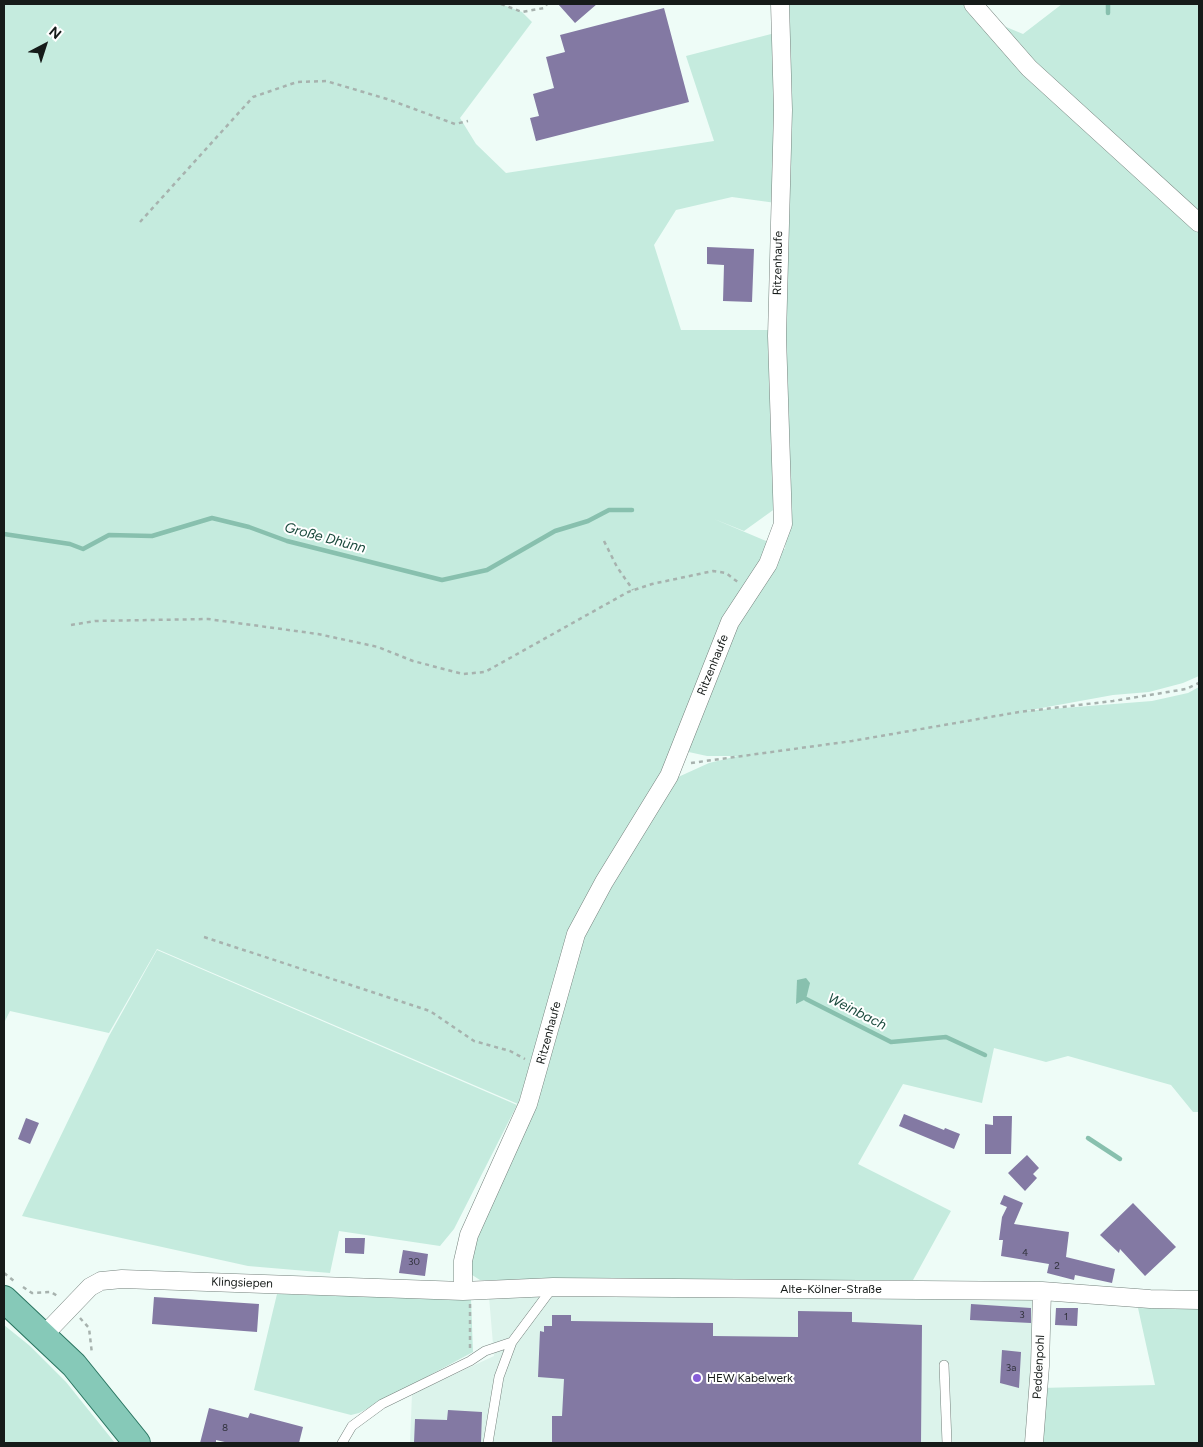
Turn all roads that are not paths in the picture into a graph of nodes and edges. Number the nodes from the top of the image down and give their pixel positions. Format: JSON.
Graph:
{"nodes":[{"id":1,"x":780,"y":4,"type":"edge"},
{"id":2,"x":973,"y":4,"type":"edge"},
{"id":3,"x":1199,"y":222,"type":"edge"},
{"id":4,"x":553,"y":1287,"type":"junction"},
{"id":5,"x":466,"y":1291,"type":"junction"},
{"id":6,"x":1042,"y":1291,"type":"junction"},
{"id":7,"x":4,"y":1299,"type":"edge"},
{"id":8,"x":1199,"y":1300,"type":"edge"},
{"id":9,"x":44,"y":1335,"type":"junction"},
{"id":10,"x":512,"y":1342,"type":"junction"},
{"id":11,"x":944,"y":1365,"type":"dead end"},
{"id":12,"x":137,"y":1443,"type":"edge"},
{"id":13,"x":342,"y":1443,"type":"edge"},
{"id":14,"x":488,"y":1443,"type":"edge"},
{"id":15,"x":947,"y":1443,"type":"edge"},
{"id":16,"x":1034,"y":1443,"type":"edge"}],
"edges":[{"from":1,"to":5,"type":"street","name":"Ritzenhaufe"},
{"from":2,"to":3,"type":"street"},
{"from":4,"to":5,"type":"street","name":"Alte-Kölner-Straße"},
{"from":4,"to":6,"type":"street","name":"Alte-Kölner-Straße"},
{"from":4,"to":10,"type":"lane"},
{"from":5,"to":9,"type":"street","name":"Klingsiepen"},
{"from":6,"to":8,"type":"street","name":"Alte-Kölner-Straße"},
{"from":6,"to":16,"type":"street","name":"Peddenpohl"},
{"from":7,"to":9,"type":"main road"},
{"from":9,"to":12,"type":"main road"},
{"from":10,"to":13,"type":"lane"},
{"from":10,"to":14,"type":"lane"},
{"from":11,"to":15,"type":"lane"}]}
